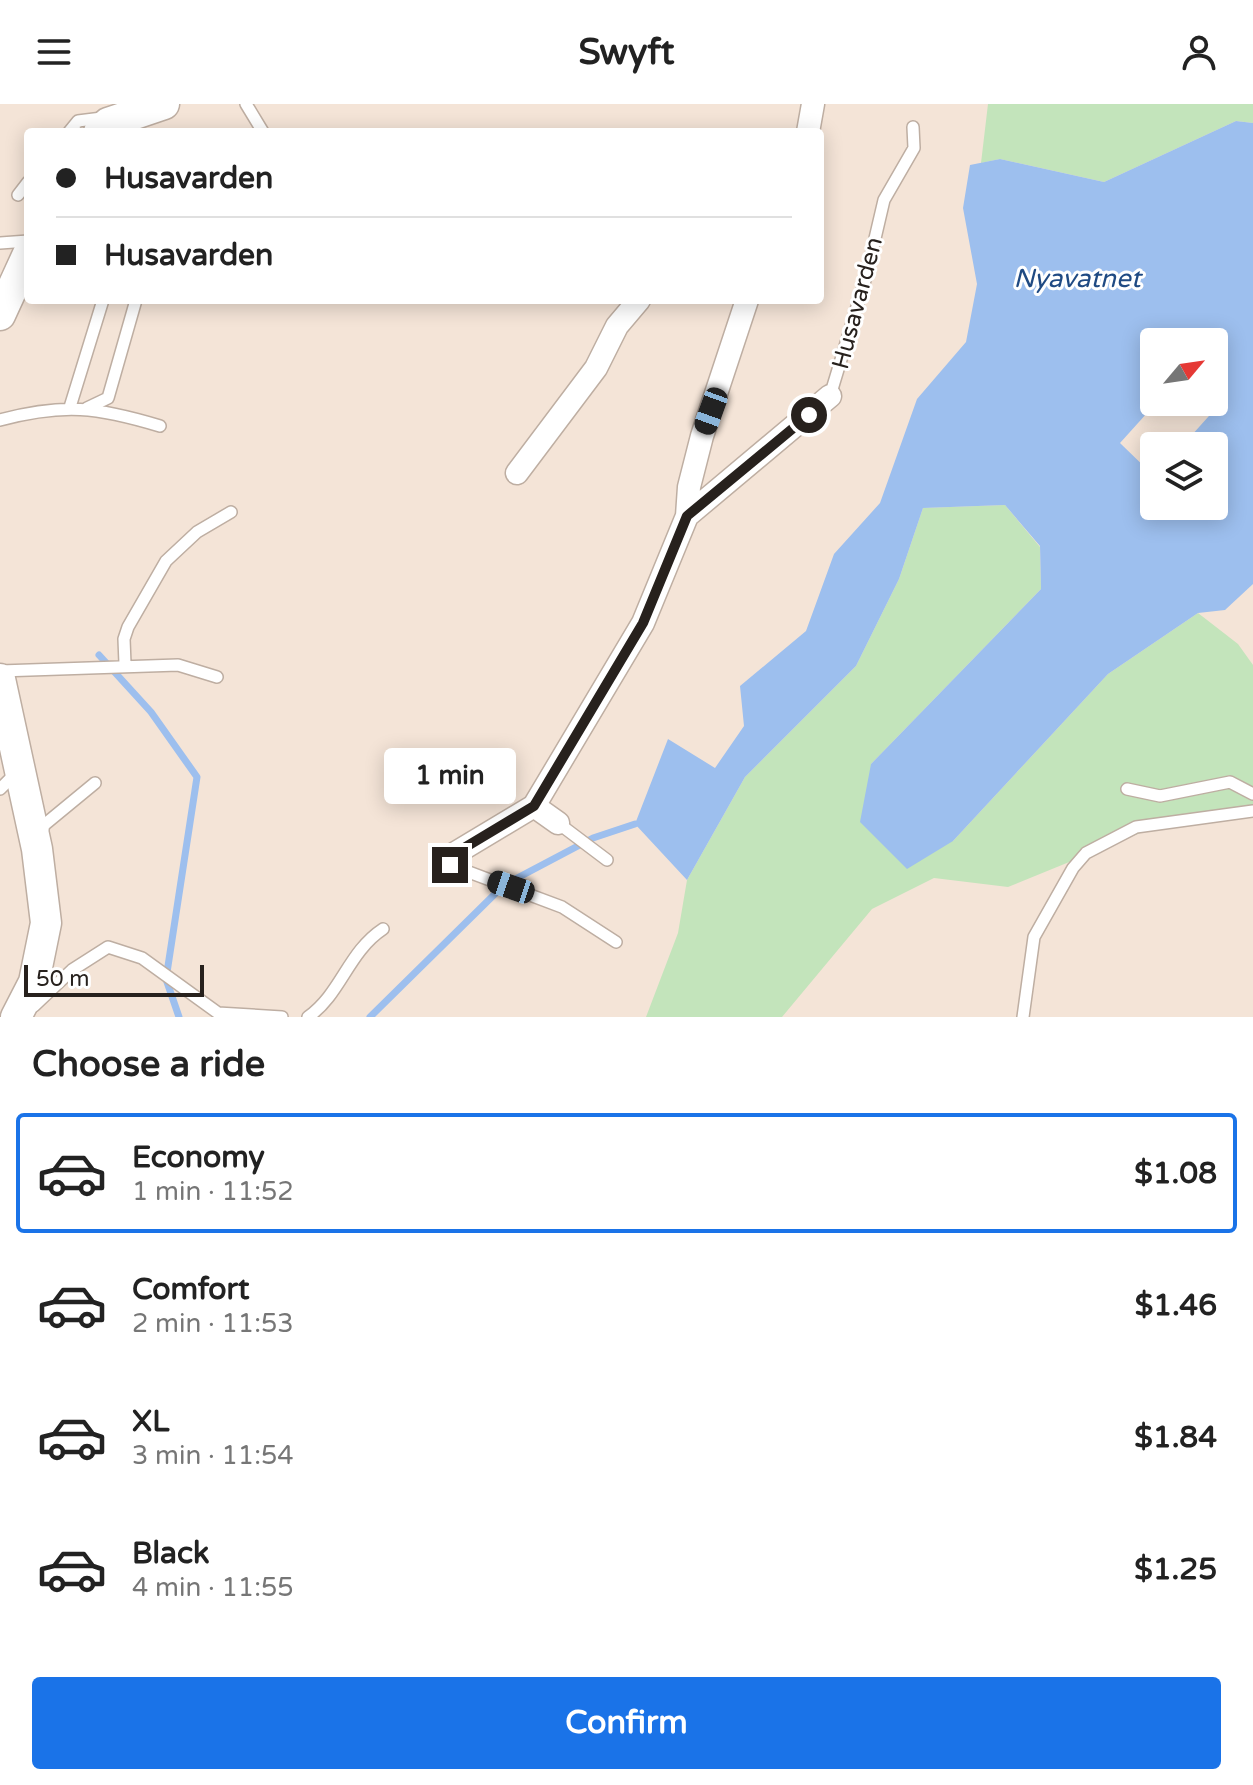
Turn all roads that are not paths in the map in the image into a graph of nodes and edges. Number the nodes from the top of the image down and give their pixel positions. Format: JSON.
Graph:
{"nodes":[{"id":1,"x":164,"y":104,"type":"edge"},
{"id":2,"x":246,"y":104,"type":"edge"},
{"id":3,"x":813,"y":104,"type":"edge"},
{"id":4,"x":105,"y":119,"type":"edge"},
{"id":5,"x":913,"y":127,"type":"dead end"},
{"id":6,"x":72,"y":128,"type":"edge"},
{"id":7,"x":261,"y":128,"type":"edge"},
{"id":8,"x":809,"y":128,"type":"edge"},
{"id":9,"x":24,"y":187,"type":"edge"},
{"id":10,"x":18,"y":195,"type":"dead end"},
{"id":11,"x":24,"y":241,"type":"edge"},
{"id":12,"x":0,"y":243,"type":"edge"},
{"id":13,"x":24,"y":263,"type":"edge"},
{"id":14,"x":102,"y":304,"type":"edge"},
{"id":15,"x":135,"y":304,"type":"edge"},
{"id":16,"x":636,"y":304,"type":"edge"},
{"id":17,"x":746,"y":304,"type":"edge"},
{"id":18,"x":0,"y":315,"type":"edge"},
{"id":19,"x":830,"y":396,"type":"joint"},
{"id":20,"x":70,"y":407,"type":"junction"},
{"id":21,"x":87,"y":408,"type":"junction"},
{"id":22,"x":0,"y":420,"type":"edge"},
{"id":23,"x":160,"y":426,"type":"dead end"},
{"id":24,"x":517,"y":473,"type":"dead end"},
{"id":25,"x":231,"y":512,"type":"dead end"},
{"id":26,"x":687,"y":516,"type":"junction"},
{"id":27,"x":125,"y":664,"type":"junction"},
{"id":28,"x":0,"y":671,"type":"edge"},
{"id":29,"x":217,"y":677,"type":"dead end"},
{"id":30,"x":0,"y":679,"type":"edge"},
{"id":31,"x":10,"y":780,"type":"edge"},
{"id":32,"x":95,"y":783,"type":"dead end"},
{"id":33,"x":1127,"y":789,"type":"dead end"},
{"id":34,"x":1253,"y":794,"type":"edge"},
{"id":35,"x":534,"y":806,"type":"junction"},
{"id":36,"x":1253,"y":811,"type":"edge"},
{"id":37,"x":558,"y":823,"type":"joint"},
{"id":38,"x":37,"y":849,"type":"junction"},
{"id":39,"x":607,"y":860,"type":"dead end"},
{"id":40,"x":450,"y":865,"type":"joint"},
{"id":41,"x":383,"y":929,"type":"dead end"},
{"id":42,"x":616,"y":942,"type":"dead end"},
{"id":43,"x":19,"y":1017,"type":"edge"},
{"id":44,"x":282,"y":1017,"type":"edge"},
{"id":45,"x":308,"y":1017,"type":"edge"},
{"id":46,"x":1023,"y":1017,"type":"edge"}],
"edges":[{"from":1,"to":4,"type":"street"},
{"from":2,"to":7,"type":"lane"},
{"from":3,"to":8,"type":"street"},
{"from":4,"to":6,"type":"lane"},
{"from":5,"to":19,"type":"lane","name":"Husavarden"},
{"from":9,"to":10,"type":"lane"},
{"from":11,"to":12,"type":"lane"},
{"from":13,"to":18,"type":"street"},
{"from":14,"to":20,"type":"lane"},
{"from":15,"to":21,"type":"lane"},
{"from":16,"to":24,"type":"street"},
{"from":17,"to":26,"type":"street","name":"Husavarden"},
{"from":19,"to":26,"type":"street","name":"Husavarden"},
{"from":20,"to":21,"type":"lane"},
{"from":20,"to":22,"type":"lane"},
{"from":21,"to":23,"type":"lane"},
{"from":25,"to":27,"type":"lane"},
{"from":26,"to":35,"type":"street","name":"Husavarden"},
{"from":27,"to":28,"type":"lane"},
{"from":27,"to":29,"type":"lane"},
{"from":30,"to":31,"type":"street"},
{"from":31,"to":38,"type":"street"},
{"from":32,"to":38,"type":"lane"},
{"from":33,"to":34,"type":"lane"},
{"from":35,"to":37,"type":"street"},
{"from":35,"to":40,"type":"street","name":"Husavarden"},
{"from":36,"to":46,"type":"lane"},
{"from":37,"to":39,"type":"lane"},
{"from":38,"to":43,"type":"street"},
{"from":40,"to":42,"type":"lane","name":"Husavarden"},
{"from":41,"to":45,"type":"lane"},
{"from":43,"to":44,"type":"lane"}]}
